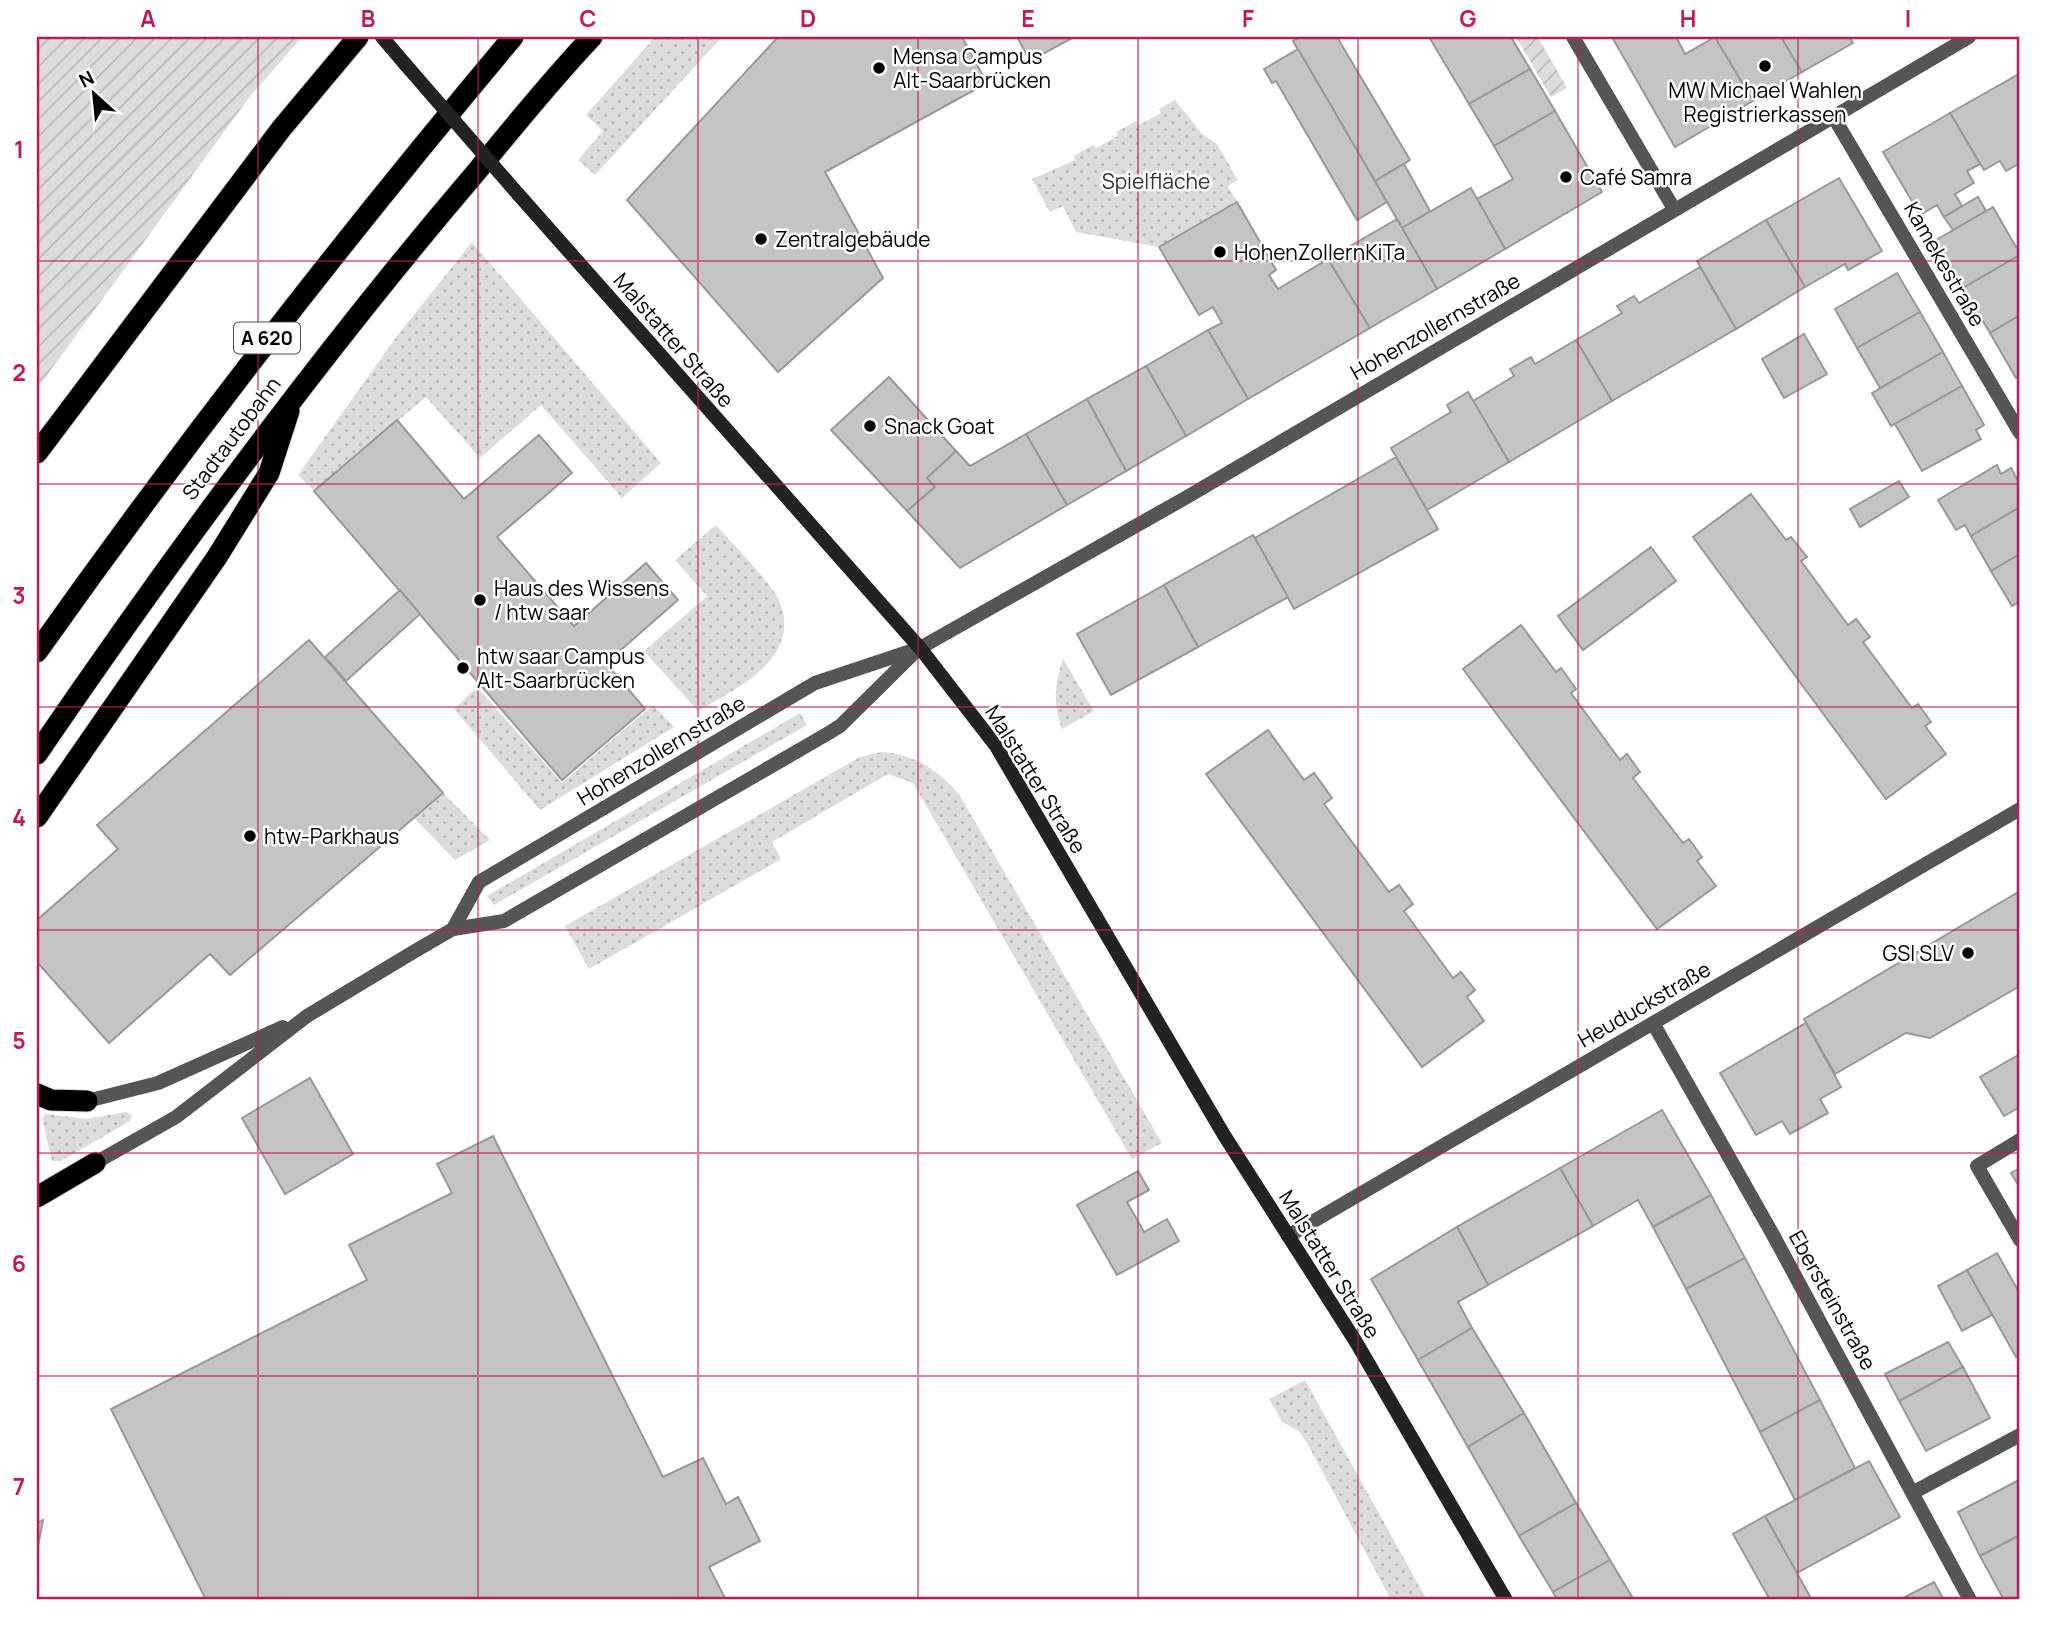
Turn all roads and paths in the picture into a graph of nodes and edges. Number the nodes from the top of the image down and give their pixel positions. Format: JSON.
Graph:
{"nodes":[{"id":1,"x":358,"y":37,"type":"edge"},
{"id":2,"x":382,"y":37,"type":"edge"},
{"id":3,"x":513,"y":37,"type":"edge"},
{"id":4,"x":592,"y":37,"type":"edge"},
{"id":5,"x":1573,"y":37,"type":"edge"},
{"id":6,"x":1969,"y":37,"type":"edge"},
{"id":7,"x":1833,"y":116,"type":"junction"},
{"id":8,"x":1674,"y":209,"type":"junction"},
{"id":9,"x":295,"y":392,"type":"junction"},
{"id":10,"x":2020,"y":433,"type":"edge"},
{"id":11,"x":37,"y":453,"type":"edge"},
{"id":12,"x":920,"y":648,"type":"junction"},
{"id":13,"x":37,"y":652,"type":"edge"},
{"id":14,"x":37,"y":754,"type":"edge"},
{"id":15,"x":2020,"y":809,"type":"edge"},
{"id":16,"x":37,"y":817,"type":"edge"},
{"id":17,"x":453,"y":929,"type":"junction"},
{"id":18,"x":307,"y":1016,"type":"junction"},
{"id":19,"x":1653,"y":1023,"type":"junction"},
{"id":20,"x":37,"y":1094,"type":"edge"},
{"id":21,"x":88,"y":1101,"type":"joint"},
{"id":22,"x":2020,"y":1140,"type":"edge"},
{"id":23,"x":95,"y":1163,"type":"joint"},
{"id":24,"x":37,"y":1197,"type":"edge"},
{"id":25,"x":1288,"y":1236,"type":"junction"},
{"id":26,"x":2020,"y":1240,"type":"edge"},
{"id":27,"x":2020,"y":1435,"type":"edge"},
{"id":28,"x":1914,"y":1492,"type":"junction"},
{"id":29,"x":1506,"y":1600,"type":"edge"},
{"id":30,"x":1970,"y":1600,"type":"edge"}],
"edges":[{"from":1,"to":11,"type":"highway"},
{"from":2,"to":12,"type":"main road","name":"Malstatter Straße","bridge":true},
{"from":3,"to":13,"type":"highway","name":"Stadtautobahn","number":"A 620"},
{"from":4,"to":9,"type":"highway","name":"Stadtautobahn","number":"A 620"},
{"from":5,"to":8,"type":"street"},
{"from":6,"to":7,"type":"street","name":"Hohenzollernstraße"},
{"from":7,"to":8,"type":"street","name":"Hohenzollernstraße"},
{"from":7,"to":10,"type":"street","name":"Kamekestraße"},
{"from":8,"to":12,"type":"street","name":"Hohenzollernstraße"},
{"from":9,"to":14,"type":"highway","name":"Stadtautobahn","number":"A 620"},
{"from":9,"to":16,"type":"highway"},
{"from":12,"to":17,"type":"street","name":"Hohenzollernstraße"},
{"from":12,"to":17,"type":"street","name":"Hohenzollernstraße"},
{"from":12,"to":25,"type":"main road","name":"Malstatter Straße"},
{"from":15,"to":19,"type":"street","name":"Heuduckstraße"},
{"from":17,"to":18,"type":"street","name":"Hohenzollernstraße"},
{"from":18,"to":21,"type":"street","name":"Hohenzollernstraße"},
{"from":18,"to":23,"type":"street","name":"Hohenzollernstraße"},
{"from":19,"to":25,"type":"street","name":"Heuduckstraße"},
{"from":19,"to":28,"type":"street","name":"Ebersteinstraße"},
{"from":20,"to":21,"type":"highway"},
{"from":22,"to":26,"type":"street"},
{"from":23,"to":24,"type":"highway"},
{"from":25,"to":29,"type":"main road","name":"Malstatter Straße"},
{"from":27,"to":28,"type":"street"},
{"from":28,"to":30,"type":"street","name":"Ebersteinstraße"}]}
